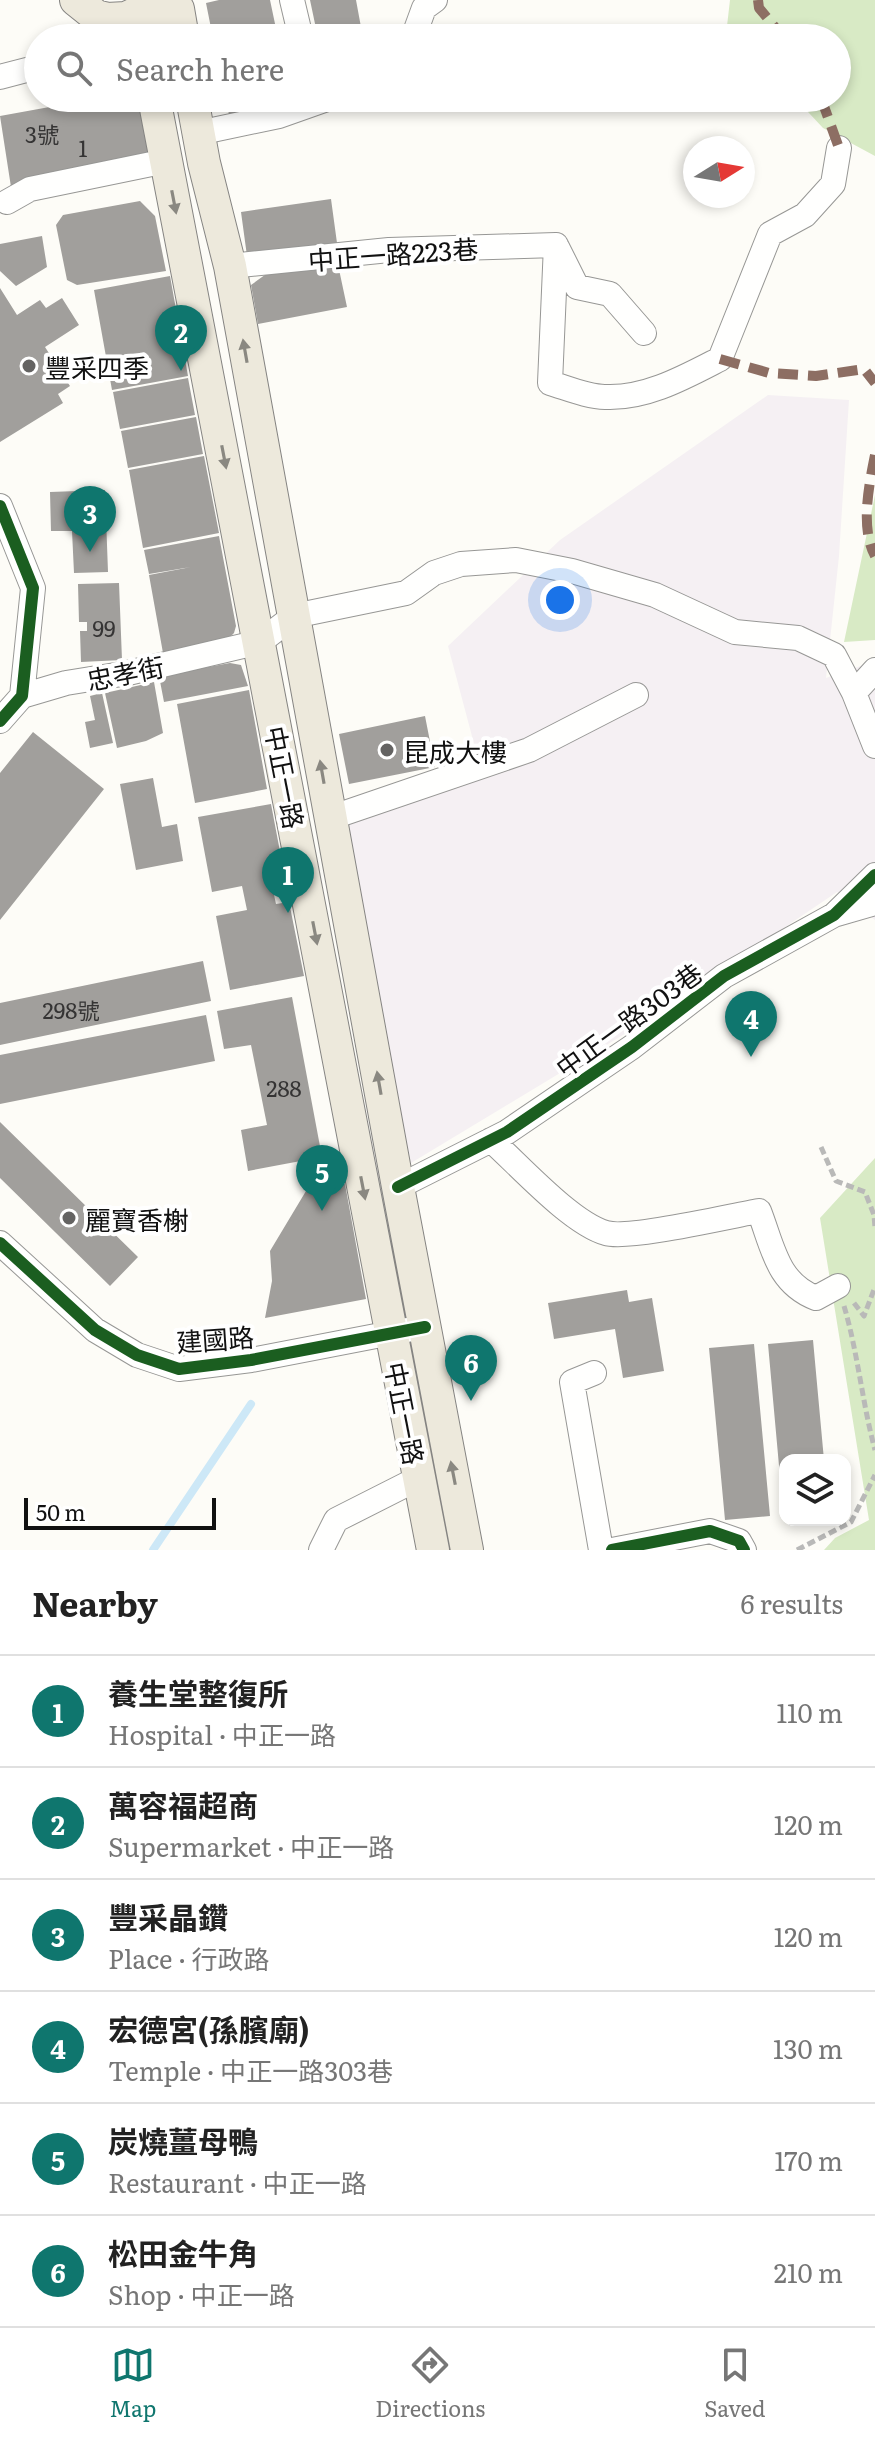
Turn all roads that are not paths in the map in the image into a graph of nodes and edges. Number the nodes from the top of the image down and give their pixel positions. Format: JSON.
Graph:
{"nodes":[{"id":1,"x":76,"y":0,"type":"edge"},
{"id":2,"x":292,"y":0,"type":"edge"},
{"id":3,"x":427,"y":3,"type":"edge"},
{"id":4,"x":179,"y":16,"type":"edge"},
{"id":5,"x":140,"y":24,"type":"edge"},
{"id":6,"x":146,"y":24,"type":"edge"},
{"id":7,"x":298,"y":24,"type":"edge"},
{"id":8,"x":419,"y":24,"type":"edge"},
{"id":9,"x":24,"y":71,"type":"edge"},
{"id":10,"x":0,"y":77,"type":"edge"},
{"id":11,"x":157,"y":112,"type":"edge"},
{"id":12,"x":194,"y":112,"type":"edge"},
{"id":13,"x":289,"y":112,"type":"edge"},
{"id":14,"x":198,"y":133,"type":"junction"},
{"id":15,"x":839,"y":148,"type":"dead end"},
{"id":16,"x":166,"y":161,"type":"junction"},
{"id":17,"x":7,"y":202,"type":"dead end"},
{"id":18,"x":556,"y":245,"type":"junction"},
{"id":19,"x":230,"y":266,"type":"junction"},
{"id":20,"x":644,"y":333,"type":"dead end"},
{"id":21,"x":0,"y":506,"type":"edge"},
{"id":22,"x":294,"y":616,"type":"junction"},
{"id":23,"x":260,"y":642,"type":"junction"},
{"id":24,"x":875,"y":670,"type":"edge"},
{"id":25,"x":854,"y":693,"type":"junction"},
{"id":26,"x":636,"y":695,"type":"dead end"},
{"id":27,"x":11,"y":696,"type":"edge"},
{"id":28,"x":0,"y":721,"type":"edge"},
{"id":29,"x":875,"y":746,"type":"edge"},
{"id":30,"x":330,"y":818,"type":"junction"},
{"id":31,"x":875,"y":875,"type":"edge"},
{"id":32,"x":875,"y":903,"type":"edge"},
{"id":33,"x":834,"y":915,"type":"junction"},
{"id":34,"x":491,"y":1140,"type":"junction"},
{"id":35,"x":398,"y":1187,"type":"junction"},
{"id":36,"x":0,"y":1243,"type":"edge"},
{"id":37,"x":838,"y":1286,"type":"road end"},
{"id":38,"x":425,"y":1327,"type":"junction"},
{"id":39,"x":390,"y":1333,"type":"junction"},
{"id":40,"x":594,"y":1373,"type":"dead end"},
{"id":41,"x":419,"y":1478,"type":"junction"},
{"id":42,"x":741,"y":1545,"type":"edge"},
{"id":43,"x":321,"y":1550,"type":"edge"},
{"id":44,"x":433,"y":1550,"type":"edge"},
{"id":45,"x":467,"y":1550,"type":"edge"},
{"id":46,"x":601,"y":1550,"type":"edge"},
{"id":47,"x":612,"y":1550,"type":"edge"}],
"edges":[{"from":1,"to":5,"type":"main road"},
{"from":2,"to":7,"type":"street"},
{"from":3,"to":8,"type":"street"},
{"from":4,"to":6,"type":"main road"},
{"from":9,"to":10,"type":"street"},
{"from":11,"to":16,"type":"main road","name":"中正一路"},
{"from":12,"to":14,"type":"main road","name":"中正一路"},
{"from":13,"to":14,"type":"street"},
{"from":14,"to":19,"type":"main road","name":"中正一路"},
{"from":15,"to":18,"type":"street"},
{"from":16,"to":17,"type":"street"},
{"from":16,"to":23,"type":"main road","name":"中正一路","one_way":true},
{"from":18,"to":19,"type":"street","name":"中正一路223巷"},
{"from":18,"to":20,"type":"street"},
{"from":22,"to":19,"type":"main road","name":"中正一路","one_way":true},
{"from":21,"to":27,"type":"street"},
{"from":22,"to":23,"type":"street"},
{"from":22,"to":25,"type":"street"},
{"from":30,"to":22,"type":"main road","name":"中正一路","one_way":true},
{"from":23,"to":27,"type":"street","name":"忠孝街"},
{"from":23,"to":39,"type":"main road","name":"中正一路","one_way":true},
{"from":24,"to":25,"type":"street"},
{"from":25,"to":29,"type":"street"},
{"from":26,"to":30,"type":"street"},
{"from":27,"to":28,"type":"street"},
{"from":35,"to":30,"type":"main road","name":"中正一路","one_way":true},
{"from":31,"to":33,"type":"street","name":"中正一路303巷"},
{"from":32,"to":33,"type":"street","name":"中正一路303巷"},
{"from":33,"to":34,"type":"street","name":"中正一路303巷"},
{"from":34,"to":35,"type":"street","name":"中正一路303巷"},
{"from":34,"to":37,"type":"street"},
{"from":35,"to":38,"type":"main road","name":"中正一路"},
{"from":36,"to":39,"type":"street","name":"建國路"},
{"from":38,"to":39,"type":"street","name":"建國路"},
{"from":45,"to":38,"type":"main road","name":"中正一路","one_way":true},
{"from":39,"to":41,"type":"main road","name":"中正一路"},
{"from":40,"to":46,"type":"street"},
{"from":41,"to":43,"type":"street"},
{"from":41,"to":44,"type":"main road","name":"中正一路"},
{"from":42,"to":47,"type":"street"}]}
